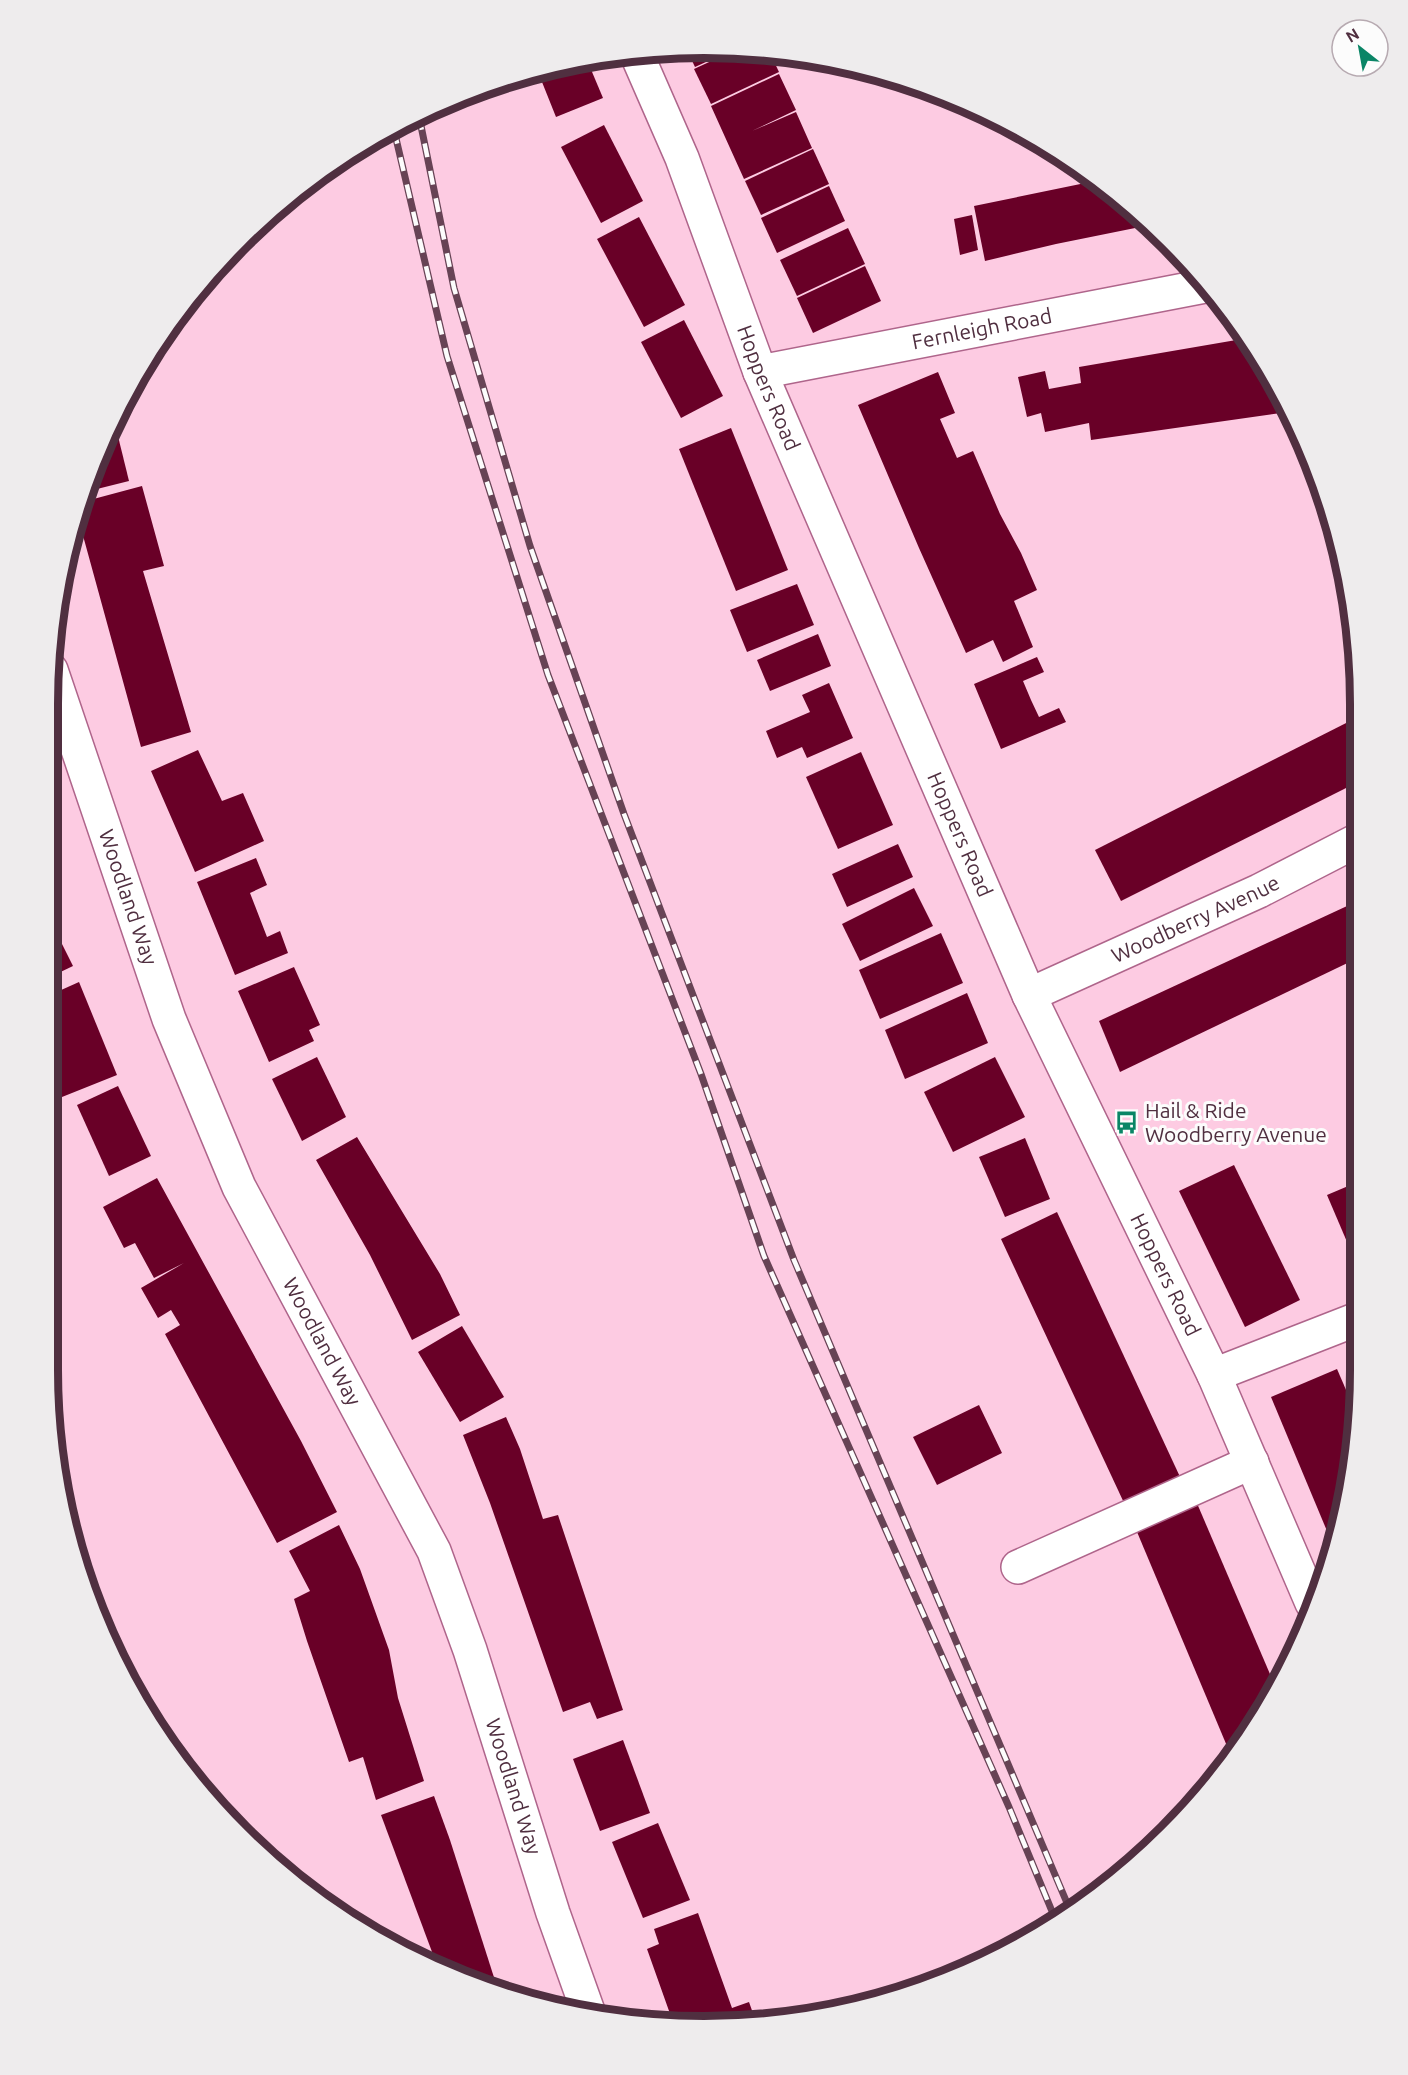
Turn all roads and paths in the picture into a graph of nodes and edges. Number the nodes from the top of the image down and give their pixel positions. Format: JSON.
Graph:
{"nodes":[{"id":1,"x":640,"y":62,"type":"edge"},
{"id":2,"x":1197,"y":288,"type":"edge"},
{"id":3,"x":760,"y":372,"type":"junction"},
{"id":4,"x":59,"y":694,"type":"edge"},
{"id":5,"x":1349,"y":845,"type":"edge"},
{"id":6,"x":1029,"y":995,"type":"junction"},
{"id":7,"x":1349,"y":1322,"type":"edge"},
{"id":8,"x":1214,"y":1375,"type":"junction"},
{"id":9,"x":1252,"y":1462,"type":"junction"},
{"id":10,"x":1018,"y":1566,"type":"dead end"},
{"id":11,"x":1309,"y":1595,"type":"edge"},
{"id":12,"x":586,"y":2005,"type":"edge"}],
"edges":[{"from":1,"to":3,"type":"street","name":"Hoppers Road"},
{"from":2,"to":3,"type":"street","name":"Fernleigh Road"},
{"from":3,"to":6,"type":"street","name":"Hoppers Road"},
{"from":4,"to":12,"type":"street","name":"Woodland Way"},
{"from":5,"to":6,"type":"street","name":"Woodberry Avenue"},
{"from":6,"to":8,"type":"street","name":"Hoppers Road"},
{"from":7,"to":8,"type":"street"},
{"from":8,"to":9,"type":"street","name":"Hoppers Road"},
{"from":9,"to":10,"type":"street"},
{"from":9,"to":11,"type":"street","name":"Hoppers Road"}]}
